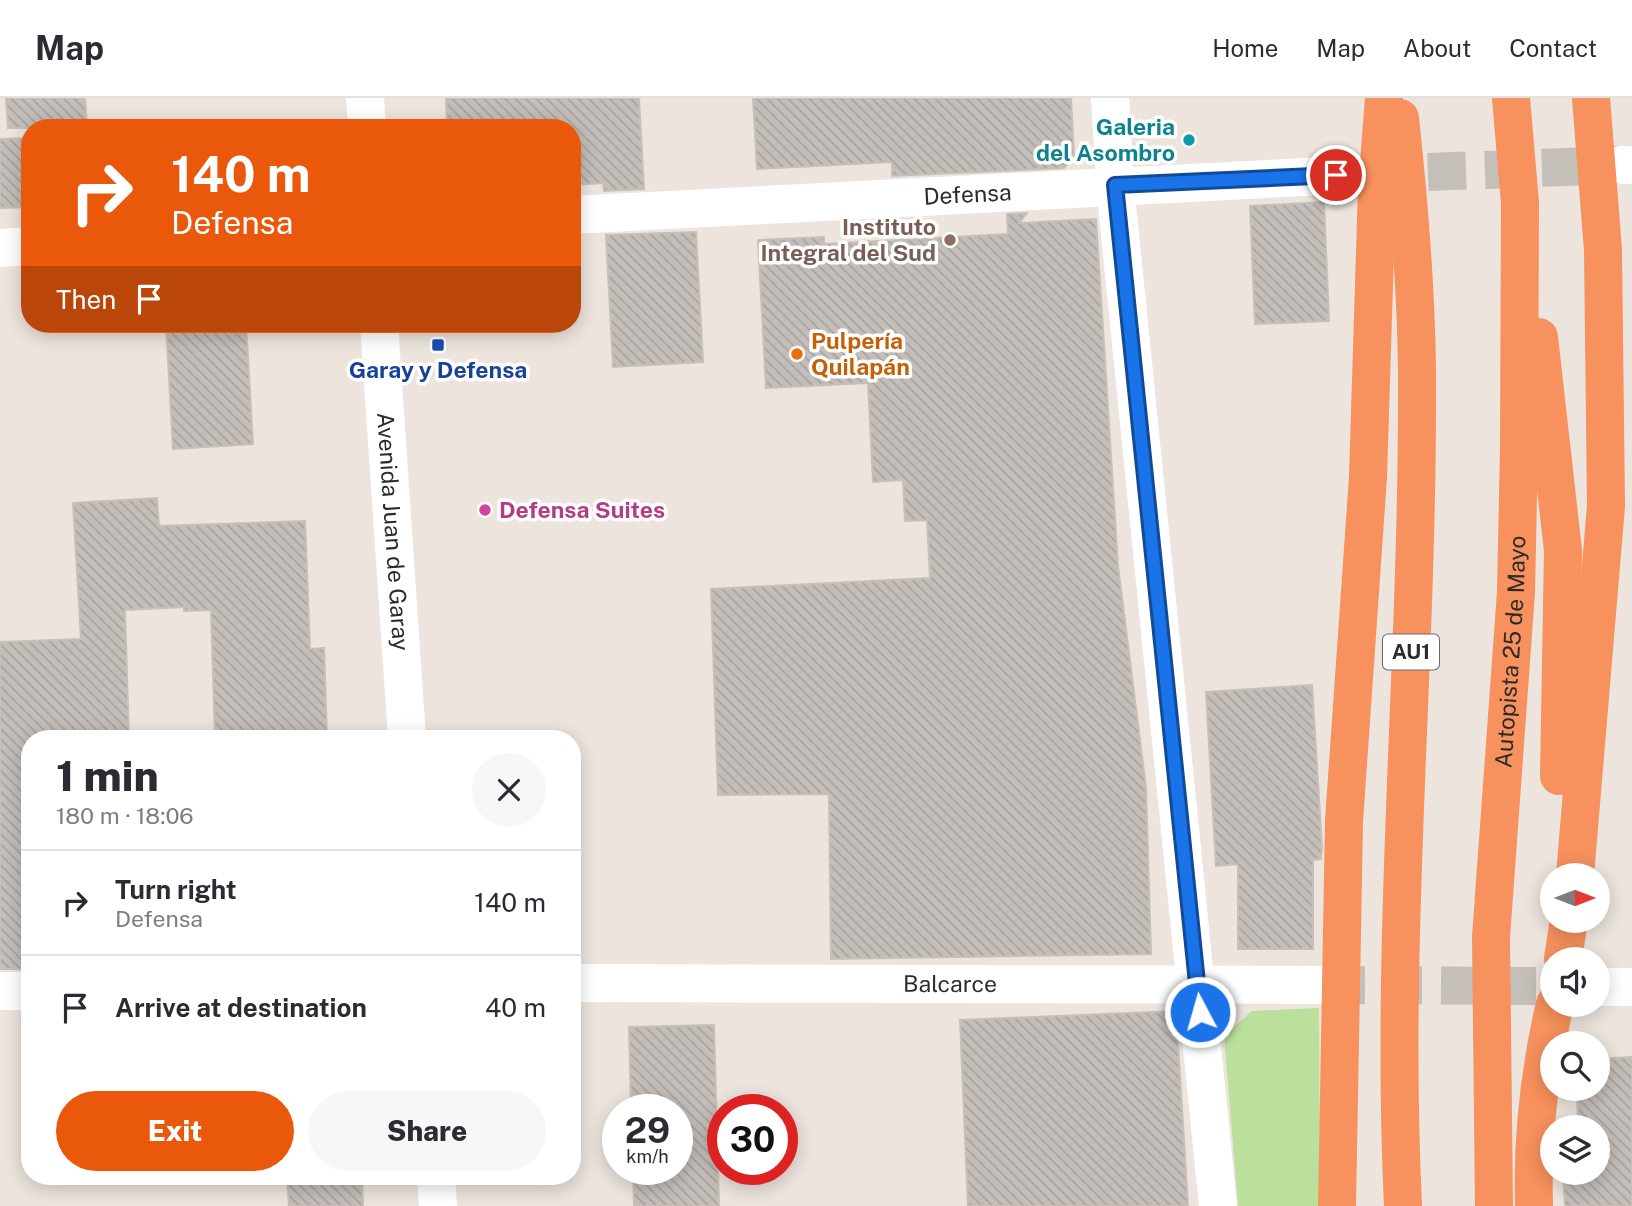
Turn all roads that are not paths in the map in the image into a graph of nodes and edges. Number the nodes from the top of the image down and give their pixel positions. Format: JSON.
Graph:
{"nodes":[{"id":1,"x":365,"y":98,"type":"edge"},
{"id":2,"x":1110,"y":98,"type":"edge"},
{"id":3,"x":1384,"y":98,"type":"edge"},
{"id":4,"x":1398,"y":98,"type":"edge"},
{"id":5,"x":1511,"y":98,"type":"edge"},
{"id":6,"x":1591,"y":98,"type":"edge"},
{"id":7,"x":366,"y":119,"type":"edge"},
{"id":8,"x":1362,"y":174,"type":"tunnel mouth"},
{"id":9,"x":1115,"y":185,"type":"junction"},
{"id":10,"x":1520,"y":204,"type":"junction"},
{"id":11,"x":581,"y":215,"type":"edge"},
{"id":12,"x":21,"y":247,"type":"edge"},
{"id":13,"x":0,"y":248,"type":"edge"},
{"id":14,"x":380,"y":333,"type":"edge"},
{"id":15,"x":406,"y":730,"type":"edge"},
{"id":16,"x":1556,"y":863,"type":"edge"},
{"id":17,"x":1576,"y":863,"type":"edge"},
{"id":18,"x":581,"y":983,"type":"edge"},
{"id":19,"x":1197,"y":984,"type":"junction"},
{"id":20,"x":1328,"y":985,"type":"tunnel mouth"},
{"id":21,"x":1610,"y":987,"type":"edge"},
{"id":22,"x":1632,"y":987,"type":"edge"},
{"id":23,"x":21,"y":990,"type":"edge"},
{"id":24,"x":0,"y":991,"type":"edge"},
{"id":25,"x":1552,"y":1017,"type":"edge"},
{"id":26,"x":1554,"y":1017,"type":"edge"},
{"id":27,"x":437,"y":1185,"type":"edge"},
{"id":28,"x":438,"y":1206,"type":"edge"},
{"id":29,"x":1218,"y":1206,"type":"edge"},
{"id":30,"x":1337,"y":1206,"type":"edge"},
{"id":31,"x":1403,"y":1206,"type":"edge"},
{"id":32,"x":1494,"y":1206,"type":"edge"},
{"id":33,"x":1534,"y":1206,"type":"edge"},
{"id":34,"x":1553,"y":1206,"type":"edge"}],
"edges":[{"from":1,"to":7,"type":"street"},
{"from":2,"to":9,"type":"street"},
{"from":3,"to":30,"type":"highway"},
{"from":4,"to":31,"type":"highway","number":"AU1"},
{"from":5,"to":10,"type":"highway","name":"Autopista 25 de Mayo"},
{"from":6,"to":17,"type":"highway"},
{"from":8,"to":9,"type":"street","name":"Defensa"},
{"from":9,"to":11,"type":"street","name":"Defensa"},
{"from":9,"to":19,"type":"street"},
{"from":10,"to":16,"type":"highway"},
{"from":10,"to":32,"type":"highway","name":"Autopista 25 de Mayo"},
{"from":12,"to":13,"type":"street"},
{"from":14,"to":15,"type":"street","name":"Avenida Juan de Garay"},
{"from":18,"to":19,"type":"street","name":"Balcarce"},
{"from":19,"to":20,"type":"street","name":"Balcarce"},
{"from":19,"to":29,"type":"street"},
{"from":21,"to":22,"type":"street"},
{"from":23,"to":24,"type":"street"},
{"from":25,"to":33,"type":"highway"},
{"from":26,"to":34,"type":"highway"},
{"from":27,"to":28,"type":"street"}]}
